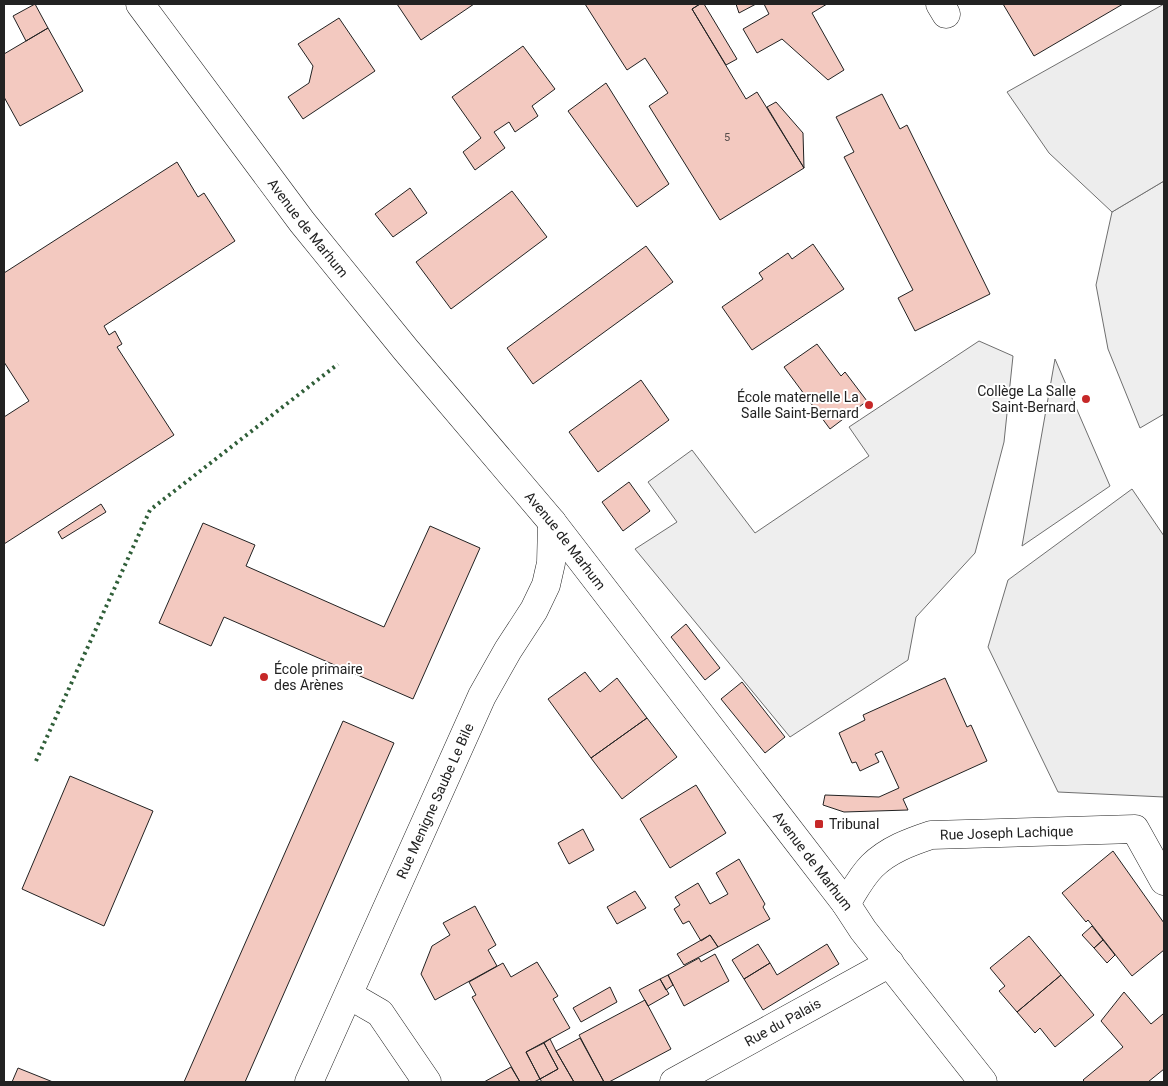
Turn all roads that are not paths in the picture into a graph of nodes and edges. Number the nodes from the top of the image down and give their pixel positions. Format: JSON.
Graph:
{"nodes":[{"id":1,"x":140,"y":4,"type":"edge"},
{"id":2,"x":552,"y":522,"type":"junction"},
{"id":3,"x":1164,"y":881,"type":"edge"},
{"id":4,"x":846,"y":904,"type":"junction"},
{"id":5,"x":890,"y":963,"type":"junction"},
{"id":6,"x":349,"y":995,"type":"junction"},
{"id":7,"x":309,"y":1082,"type":"edge"},
{"id":8,"x":427,"y":1082,"type":"edge"},
{"id":9,"x":674,"y":1082,"type":"edge"},
{"id":10,"x":983,"y":1082,"type":"edge"}],
"edges":[{"from":1,"to":2,"type":"street","name":"Avenue de Marhum"},
{"from":2,"to":4,"type":"street","name":"Avenue de Marhum"},
{"from":2,"to":6,"type":"street","name":"Rue Menigne Saube Le Bile"},
{"from":3,"to":4,"type":"street","name":"Rue Joseph Lachique"},
{"from":4,"to":5,"type":"street","name":"Avenue de Marhum"},
{"from":5,"to":9,"type":"street","name":"Rue du Palais"},
{"from":5,"to":10,"type":"street","name":"Avenue de Marhum"},
{"from":6,"to":7,"type":"street","name":"Rue Menigne Saube Le Bile"},
{"from":6,"to":8,"type":"street"}]}
